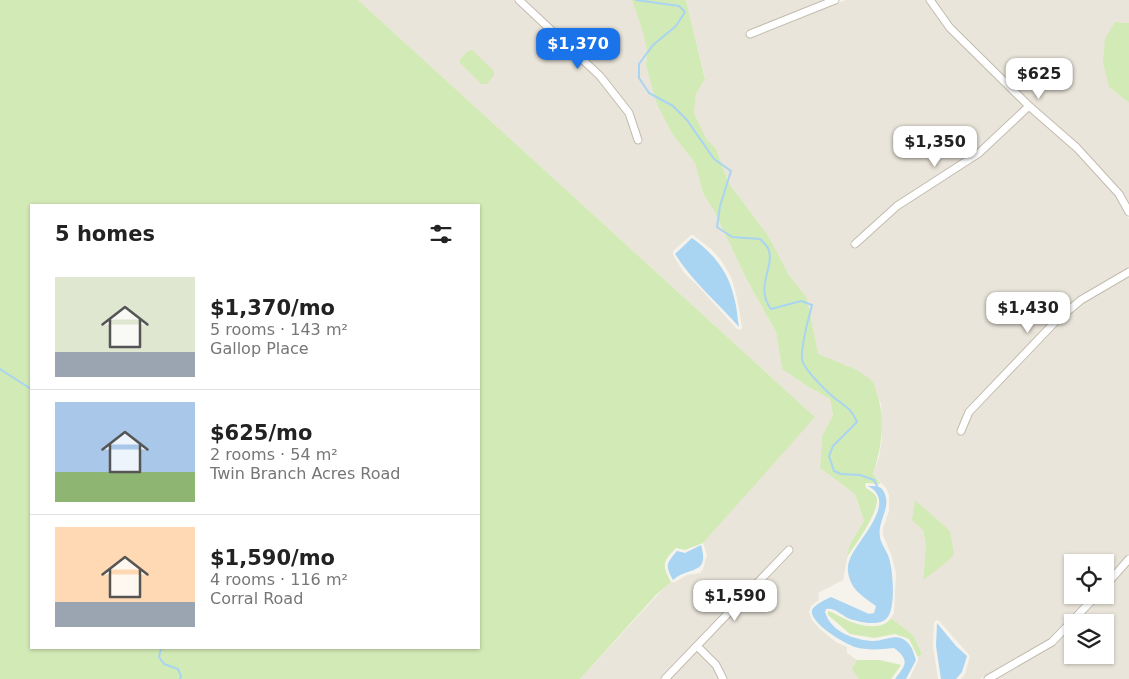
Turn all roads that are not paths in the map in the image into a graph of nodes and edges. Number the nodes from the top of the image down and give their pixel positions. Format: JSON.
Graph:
{"nodes":[{"id":1,"x":519,"y":0,"type":"edge"},
{"id":2,"x":836,"y":0,"type":"edge"},
{"id":3,"x":930,"y":0,"type":"edge"},
{"id":4,"x":750,"y":34,"type":"dead end"},
{"id":5,"x":1029,"y":106,"type":"junction"},
{"id":6,"x":638,"y":140,"type":"dead end"},
{"id":7,"x":1129,"y":212,"type":"edge"},
{"id":8,"x":855,"y":244,"type":"dead end"},
{"id":9,"x":1129,"y":272,"type":"edge"},
{"id":10,"x":960,"y":430,"type":"dead end"},
{"id":11,"x":789,"y":550,"type":"dead end"},
{"id":12,"x":1129,"y":559,"type":"edge"},
{"id":13,"x":1114,"y":576,"type":"edge"},
{"id":14,"x":1088,"y":604,"type":"edge"},
{"id":15,"x":697,"y":646,"type":"junction"},
{"id":16,"x":665,"y":679,"type":"edge"},
{"id":17,"x":723,"y":679,"type":"edge"},
{"id":18,"x":988,"y":679,"type":"edge"}],
"edges":[{"from":1,"to":6,"type":"street"},
{"from":2,"to":4,"type":"street"},
{"from":3,"to":5,"type":"street"},
{"from":5,"to":7,"type":"street"},
{"from":5,"to":8,"type":"street"},
{"from":9,"to":10,"type":"street"},
{"from":11,"to":15,"type":"street"},
{"from":12,"to":13,"type":"street"},
{"from":14,"to":18,"type":"street"},
{"from":15,"to":16,"type":"street"},
{"from":15,"to":17,"type":"street"}]}
